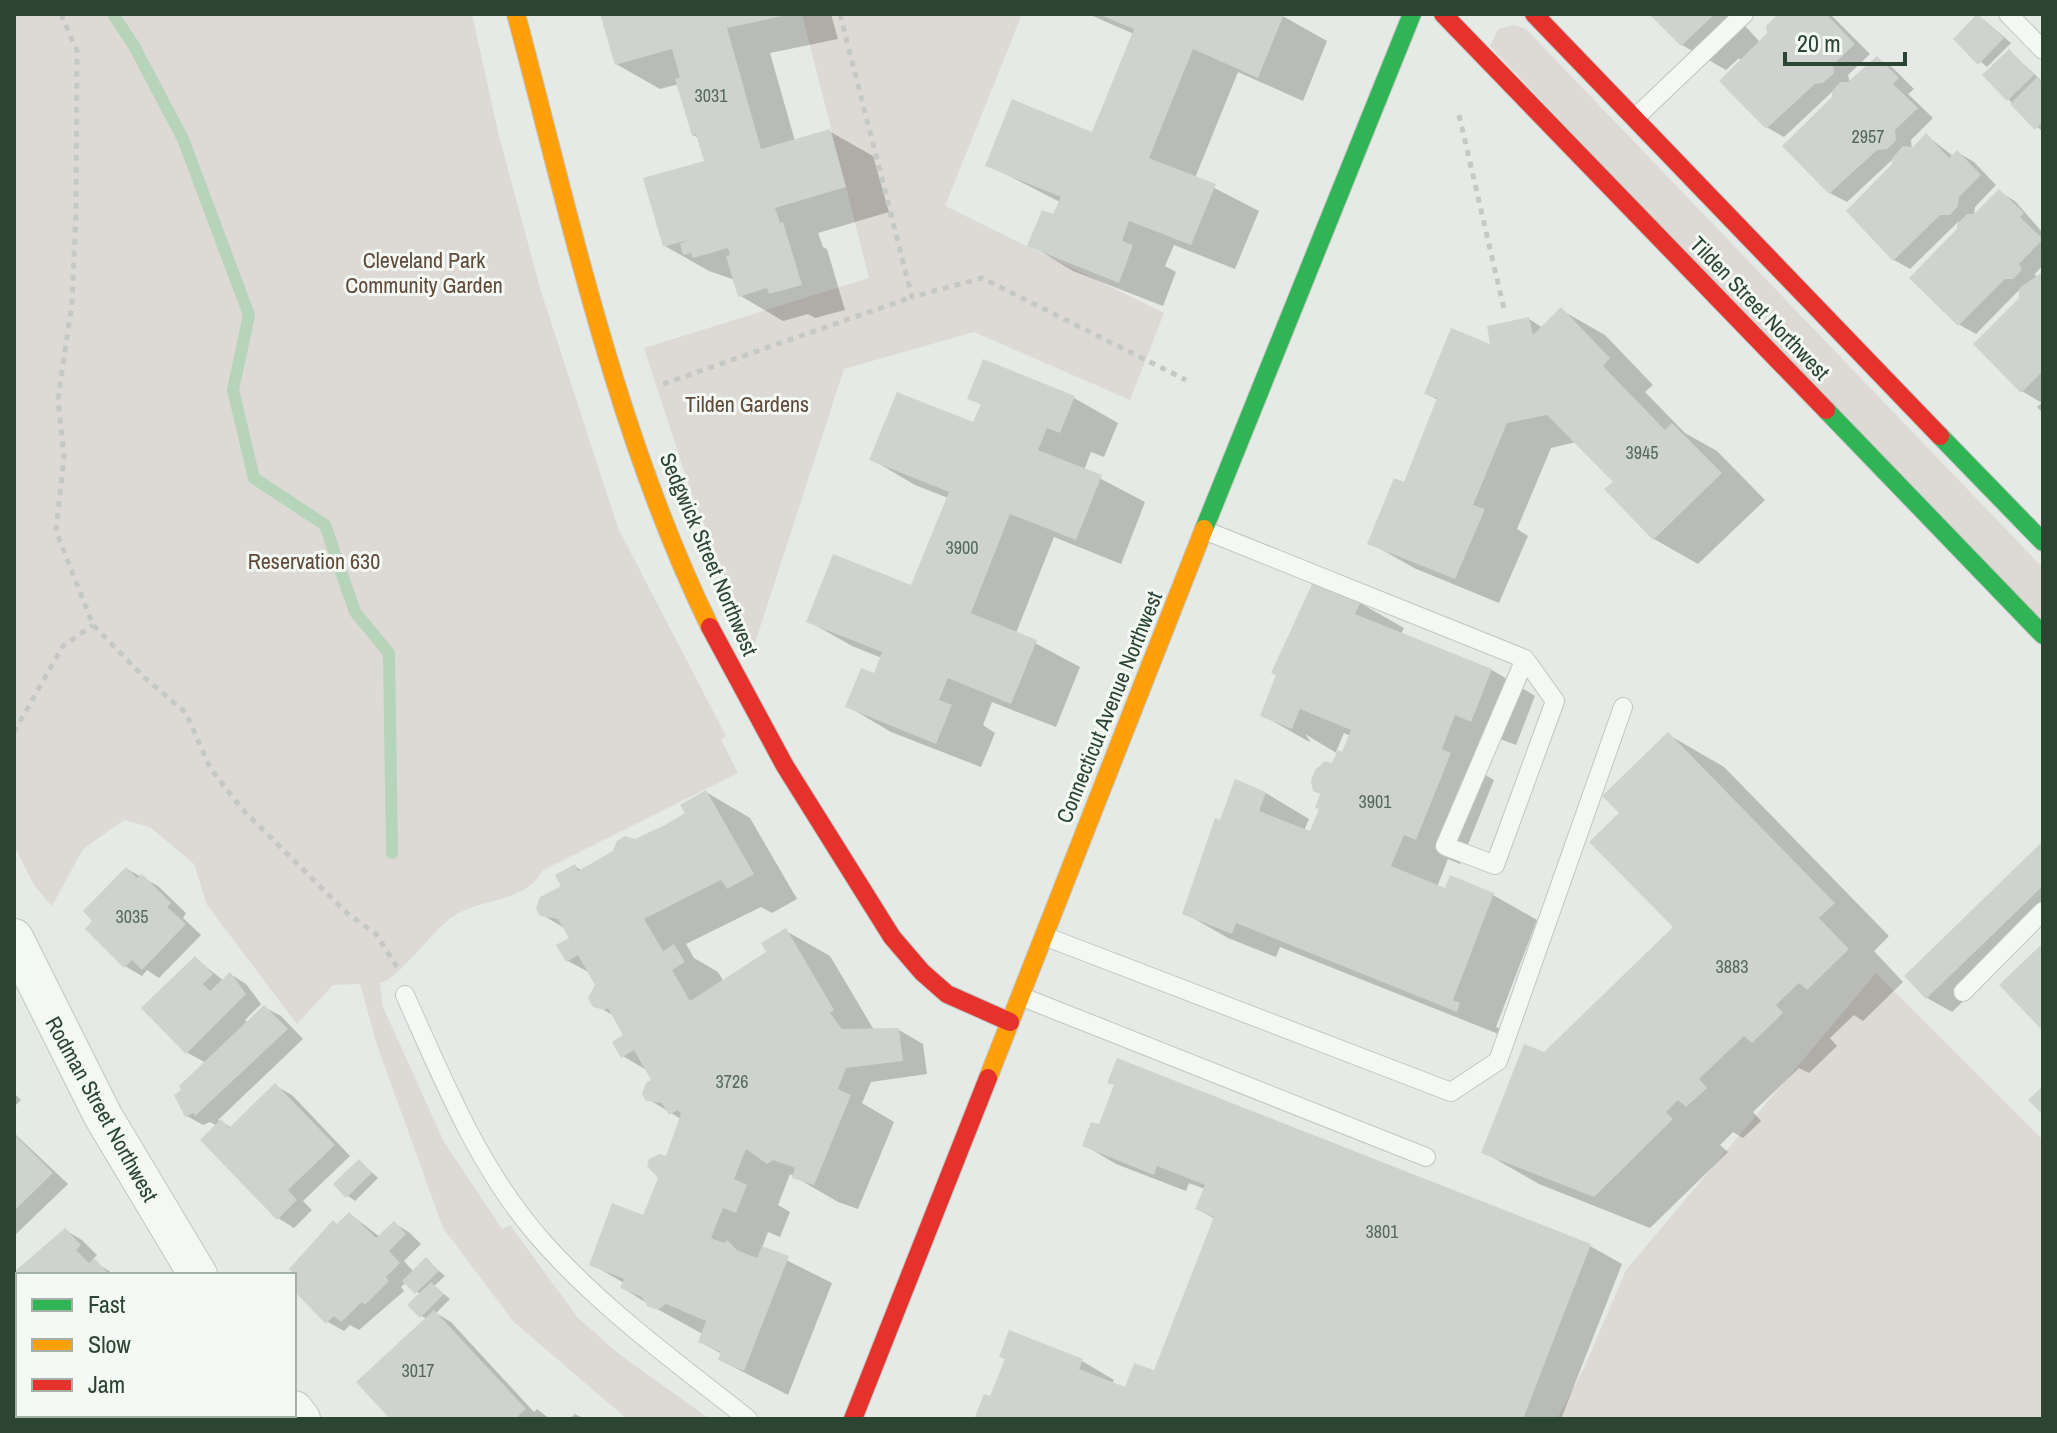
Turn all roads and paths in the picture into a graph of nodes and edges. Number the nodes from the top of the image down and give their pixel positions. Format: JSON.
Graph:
{"nodes":[{"id":1,"x":61,"y":14,"type":"edge"},
{"id":2,"x":516,"y":14,"type":"edge"},
{"id":3,"x":840,"y":14,"type":"edge"},
{"id":4,"x":1412,"y":14,"type":"edge"},
{"id":5,"x":1443,"y":14,"type":"edge"},
{"id":6,"x":1534,"y":14,"type":"edge"},
{"id":7,"x":1744,"y":14,"type":"edge"},
{"id":8,"x":2008,"y":14,"type":"edge"},
{"id":9,"x":2043,"y":50,"type":"edge"},
{"id":10,"x":1459,"y":115,"type":"dead end"},
{"id":11,"x":1635,"y":118,"type":"junction"},
{"id":12,"x":912,"y":297,"type":"junction"},
{"id":13,"x":1504,"y":309,"type":"dead end"},
{"id":14,"x":1186,"y":380,"type":"dead end"},
{"id":15,"x":663,"y":384,"type":"dead end"},
{"id":16,"x":1204,"y":530,"type":"junction"},
{"id":17,"x":2043,"y":542,"type":"edge"},
{"id":18,"x":93,"y":625,"type":"junction"},
{"id":19,"x":2043,"y":635,"type":"edge"},
{"id":20,"x":1525,"y":659,"type":"junction"},
{"id":21,"x":1623,"y":707,"type":"dead end"},
{"id":22,"x":14,"y":732,"type":"edge"},
{"id":23,"x":2043,"y":911,"type":"edge"},
{"id":24,"x":1044,"y":936,"type":"junction"},
{"id":25,"x":14,"y":938,"type":"edge"},
{"id":26,"x":1963,"y":992,"type":"dead end"},
{"id":27,"x":405,"y":995,"type":"joint"},
{"id":28,"x":1020,"y":996,"type":"junction"},
{"id":29,"x":1010,"y":1022,"type":"junction"},
{"id":30,"x":1426,"y":1157,"type":"dead end"},
{"id":31,"x":197,"y":1273,"type":"edge"},
{"id":32,"x":748,"y":1419,"type":"edge"},
{"id":33,"x":853,"y":1419,"type":"edge"}],
"edges":[{"from":1,"to":18,"type":"path"},
{"from":2,"to":29,"type":"street","name":"Sedgwick Street Northwest"},
{"from":3,"to":12,"type":"path"},
{"from":4,"to":16,"type":"street","name":"Connecticut Avenue Northwest"},
{"from":5,"to":19,"type":"street","name":"Tilden Street Northwest"},
{"from":6,"to":11,"type":"street","name":"Tilden Street Northwest"},
{"from":7,"to":11,"type":"lane"},
{"from":8,"to":9,"type":"lane"},
{"from":10,"to":13,"type":"path"},
{"from":11,"to":17,"type":"street","name":"Tilden Street Northwest"},
{"from":12,"to":14,"type":"path"},
{"from":12,"to":15,"type":"path"},
{"from":16,"to":20,"type":"lane"},
{"from":16,"to":24,"type":"street","name":"Connecticut Avenue Northwest"},
{"from":18,"to":22,"type":"path"},
{"from":18,"to":27,"type":"path"},
{"from":20,"to":20,"type":"lane"},
{"from":21,"to":24,"type":"lane"},
{"from":23,"to":26,"type":"lane"},
{"from":24,"to":28,"type":"street","name":"Connecticut Avenue Northwest"},
{"from":25,"to":31,"type":"street","name":"Rodman Street Northwest"},
{"from":27,"to":32,"type":"lane"},
{"from":28,"to":29,"type":"street","name":"Connecticut Avenue Northwest"},
{"from":28,"to":30,"type":"lane"},
{"from":29,"to":33,"type":"street","name":"Connecticut Avenue Northwest"}]}
